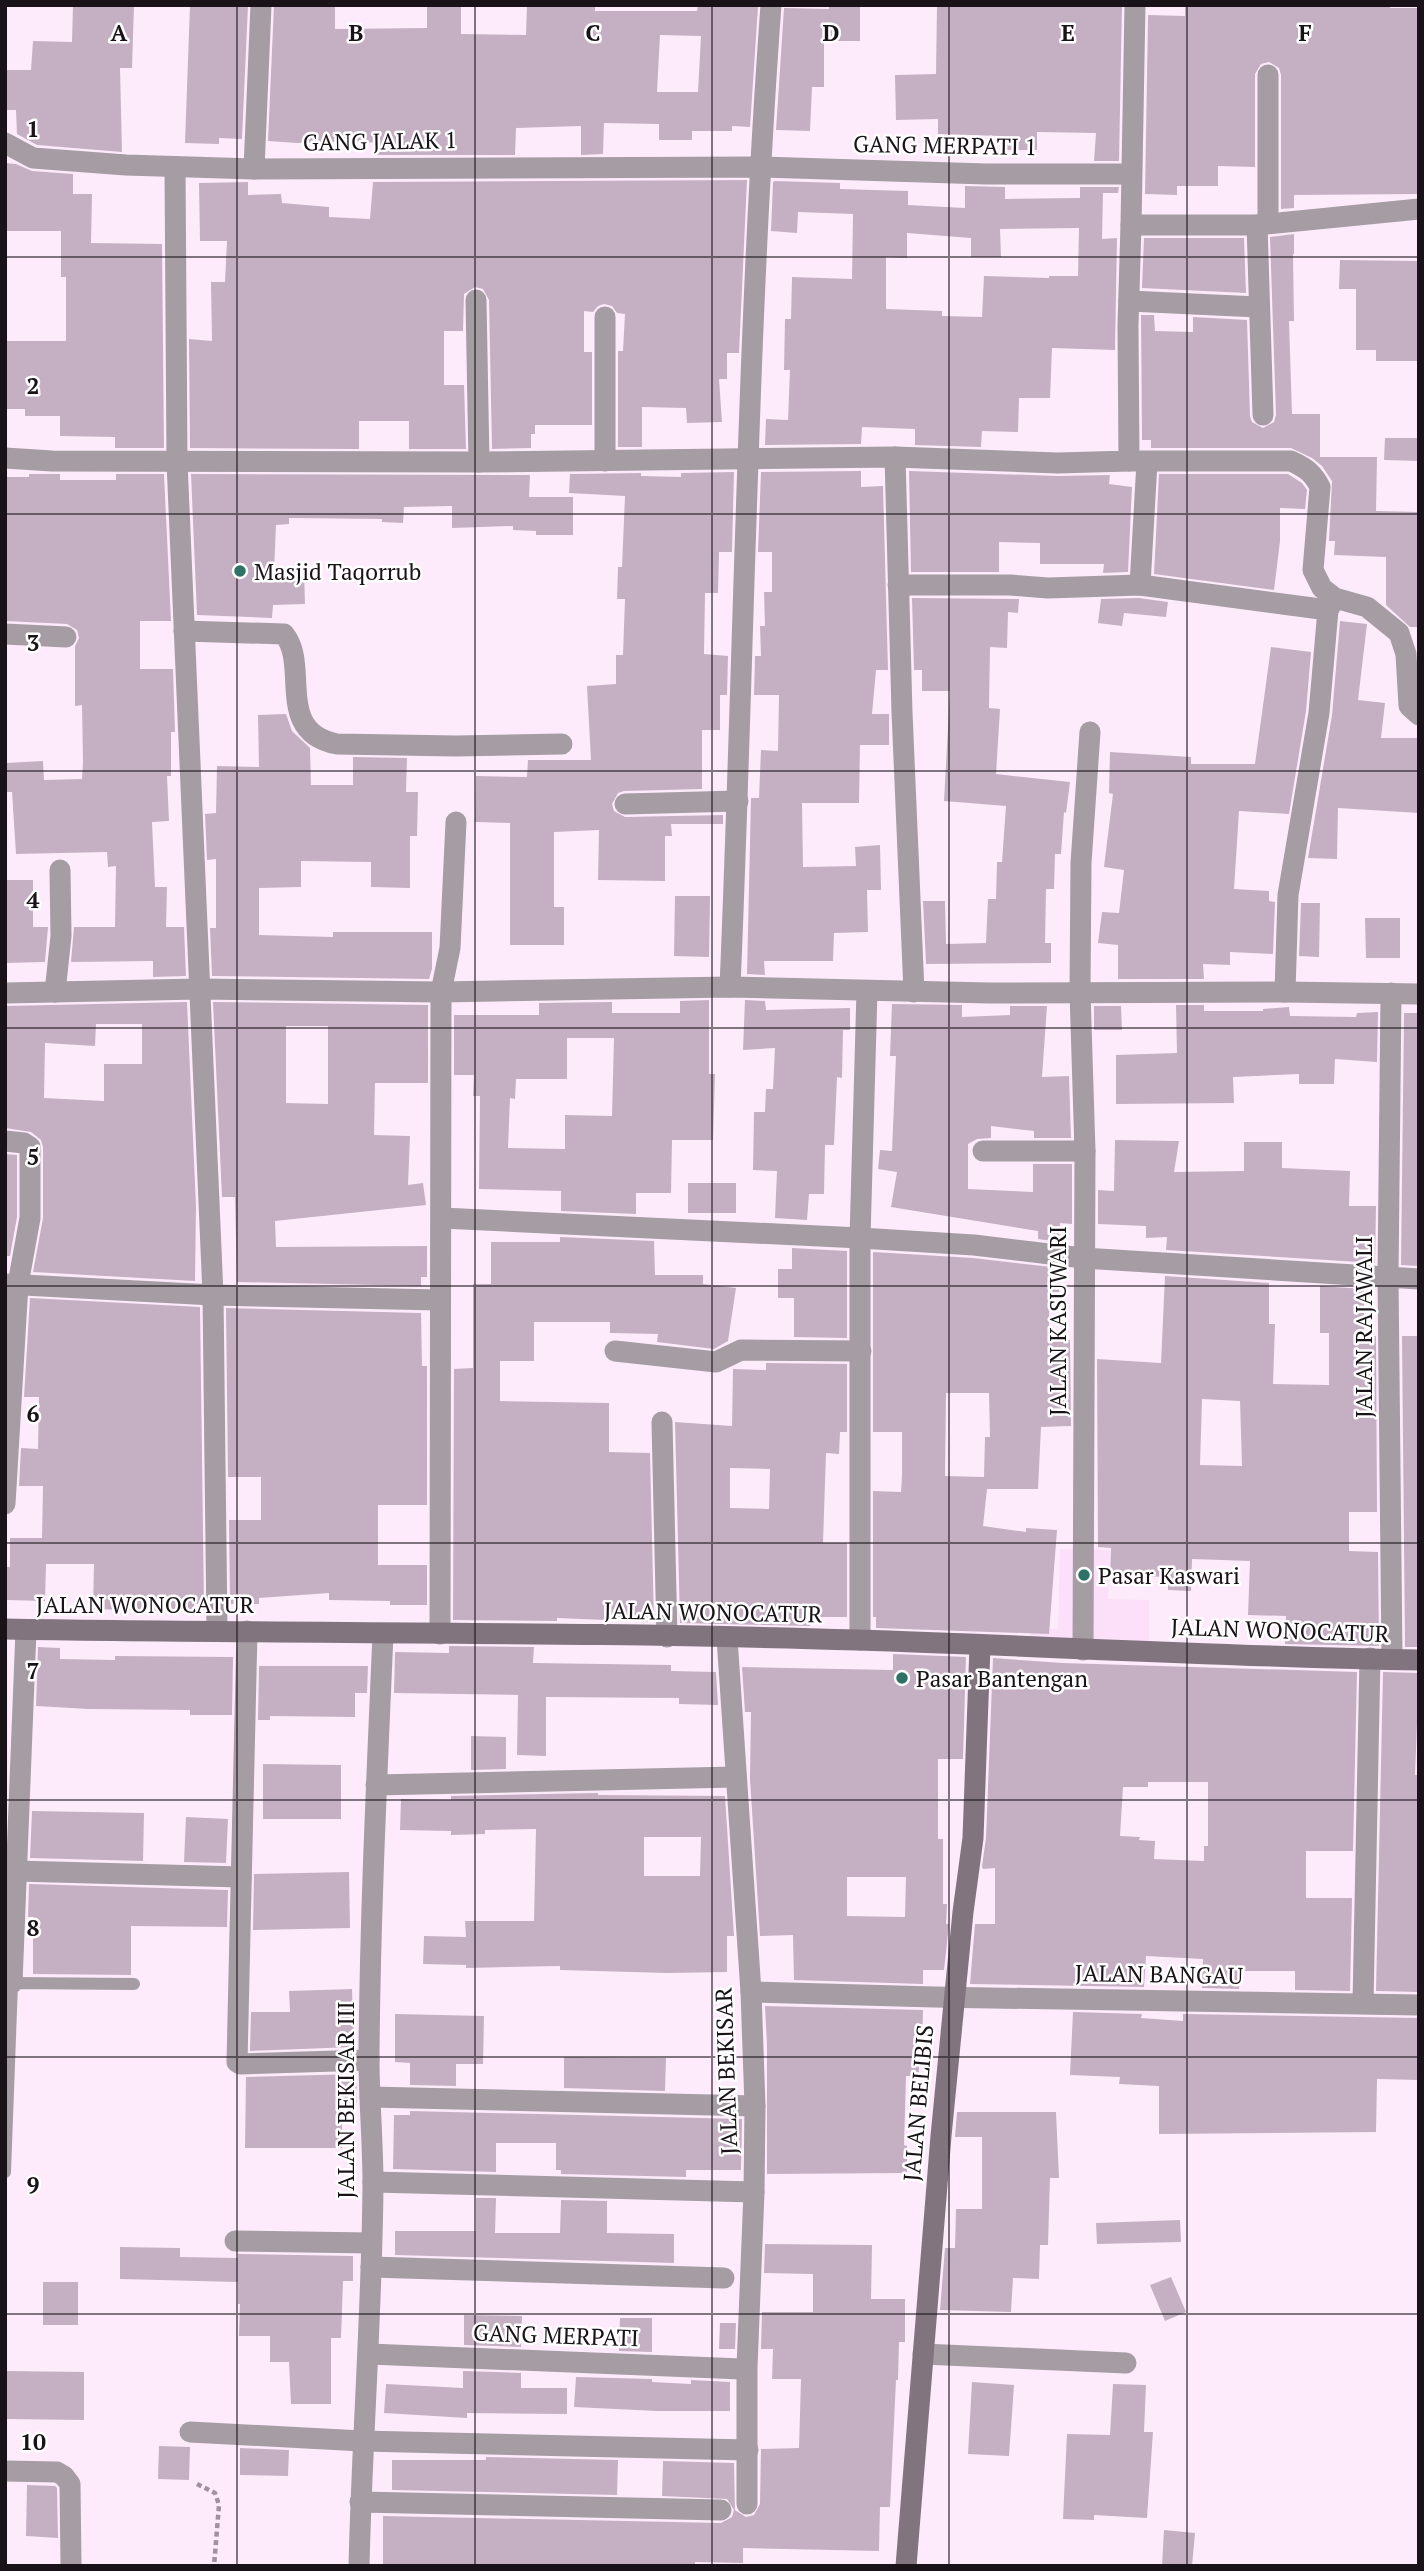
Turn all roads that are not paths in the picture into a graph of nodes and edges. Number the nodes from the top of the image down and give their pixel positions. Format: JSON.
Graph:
{"nodes":[{"id":1,"x":261,"y":5,"type":"edge"},
{"id":2,"x":771,"y":5,"type":"edge"},
{"id":3,"x":1135,"y":5,"type":"edge"},
{"id":4,"x":1268,"y":75,"type":"dead end"},
{"id":5,"x":5,"y":143,"type":"edge"},
{"id":6,"x":174,"y":167,"type":"junction"},
{"id":7,"x":759,"y":167,"type":"junction"},
{"id":8,"x":254,"y":169,"type":"junction"},
{"id":9,"x":1131,"y":173,"type":"junction"},
{"id":10,"x":1419,"y":209,"type":"edge"},
{"id":11,"x":1262,"y":224,"type":"junction"},
{"id":12,"x":1132,"y":225,"type":"junction"},
{"id":13,"x":476,"y":300,"type":"dead end"},
{"id":14,"x":1129,"y":301,"type":"junction"},
{"id":15,"x":1258,"y":307,"type":"junction"},
{"id":16,"x":605,"y":317,"type":"dead end"},
{"id":17,"x":1263,"y":415,"type":"dead end"},
{"id":18,"x":895,"y":457,"type":"junction"},
{"id":19,"x":5,"y":458,"type":"edge"},
{"id":20,"x":747,"y":458,"type":"junction"},
{"id":21,"x":605,"y":461,"type":"junction"},
{"id":22,"x":177,"y":462,"type":"junction"},
{"id":23,"x":480,"y":462,"type":"junction"},
{"id":24,"x":1138,"y":462,"type":"junction"},
{"id":25,"x":898,"y":585,"type":"junction"},
{"id":26,"x":1140,"y":585,"type":"junction"},
{"id":27,"x":1331,"y":604,"type":"junction"},
{"id":28,"x":184,"y":631,"type":"junction"},
{"id":29,"x":5,"y":634,"type":"edge"},
{"id":30,"x":66,"y":637,"type":"dead end"},
{"id":31,"x":1419,"y":715,"type":"edge"},
{"id":32,"x":1090,"y":732,"type":"dead end"},
{"id":33,"x":562,"y":744,"type":"dead end"},
{"id":34,"x":738,"y":802,"type":"junction"},
{"id":35,"x":625,"y":804,"type":"dead end"},
{"id":36,"x":456,"y":822,"type":"dead end"},
{"id":37,"x":60,"y":870,"type":"dead end"},
{"id":38,"x":730,"y":987,"type":"junction"},
{"id":39,"x":199,"y":989,"type":"junction"},
{"id":40,"x":867,"y":991,"type":"junction"},
{"id":41,"x":55,"y":992,"type":"junction"},
{"id":42,"x":441,"y":992,"type":"junction"},
{"id":43,"x":914,"y":992,"type":"junction"},
{"id":44,"x":1080,"y":992,"type":"junction"},
{"id":45,"x":1285,"y":992,"type":"junction"},
{"id":46,"x":5,"y":993,"type":"edge"},
{"id":47,"x":1391,"y":993,"type":"junction"},
{"id":48,"x":1419,"y":994,"type":"edge"},
{"id":49,"x":5,"y":1141,"type":"edge"},
{"id":50,"x":983,"y":1151,"type":"dead end"},
{"id":51,"x":1085,"y":1151,"type":"junction"},
{"id":52,"x":442,"y":1218,"type":"junction"},
{"id":53,"x":860,"y":1238,"type":"junction"},
{"id":54,"x":1083,"y":1258,"type":"junction"},
{"id":55,"x":1388,"y":1277,"type":"junction"},
{"id":56,"x":1419,"y":1279,"type":"edge"},
{"id":57,"x":12,"y":1284,"type":"edge"},
{"id":58,"x":213,"y":1295,"type":"junction"},
{"id":59,"x":439,"y":1300,"type":"junction"},
{"id":60,"x":615,"y":1351,"type":"dead end"},
{"id":61,"x":861,"y":1351,"type":"junction"},
{"id":62,"x":9,"y":1373,"type":"edge"},
{"id":63,"x":662,"y":1422,"type":"dead end"},
{"id":64,"x":5,"y":1504,"type":"edge"},
{"id":65,"x":16,"y":1630,"type":"edge"},
{"id":66,"x":216,"y":1630,"type":"junction"},
{"id":67,"x":247,"y":1631,"type":"junction"},
{"id":68,"x":383,"y":1634,"type":"junction"},
{"id":69,"x":440,"y":1634,"type":"junction"},
{"id":70,"x":667,"y":1637,"type":"junction"},
{"id":71,"x":727,"y":1637,"type":"junction"},
{"id":72,"x":860,"y":1640,"type":"junction"},
{"id":73,"x":981,"y":1646,"type":"junction"},
{"id":74,"x":1083,"y":1650,"type":"junction"},
{"id":75,"x":1370,"y":1658,"type":"junction"},
{"id":76,"x":1392,"y":1660,"type":"junction"},
{"id":77,"x":1419,"y":1660,"type":"edge"},
{"id":78,"x":735,"y":1777,"type":"junction"},
{"id":79,"x":376,"y":1785,"type":"junction"},
{"id":80,"x":16,"y":1871,"type":"junction"},
{"id":81,"x":242,"y":1877,"type":"junction"},
{"id":82,"x":12,"y":1983,"type":"junction"},
{"id":83,"x":134,"y":1984,"type":"dead end"},
{"id":84,"x":751,"y":1992,"type":"junction"},
{"id":85,"x":955,"y":1997,"type":"junction"},
{"id":86,"x":1363,"y":2003,"type":"junction"},
{"id":87,"x":1419,"y":2005,"type":"edge"},
{"id":88,"x":369,"y":2060,"type":"junction"},
{"id":89,"x":370,"y":2097,"type":"junction"},
{"id":90,"x":755,"y":2106,"type":"junction"},
{"id":91,"x":5,"y":2172,"type":"edge"},
{"id":92,"x":373,"y":2182,"type":"junction"},
{"id":93,"x":754,"y":2192,"type":"junction"},
{"id":94,"x":235,"y":2241,"type":"dead end"},
{"id":95,"x":371,"y":2243,"type":"junction"},
{"id":96,"x":371,"y":2267,"type":"junction"},
{"id":97,"x":724,"y":2278,"type":"dead end"},
{"id":98,"x":369,"y":2354,"type":"junction"},
{"id":99,"x":923,"y":2354,"type":"junction"},
{"id":100,"x":1126,"y":2363,"type":"dead end"},
{"id":101,"x":742,"y":2369,"type":"dead end"},
{"id":102,"x":190,"y":2431,"type":"dead end"},
{"id":103,"x":362,"y":2441,"type":"junction"},
{"id":104,"x":748,"y":2451,"type":"junction"},
{"id":105,"x":5,"y":2471,"type":"edge"},
{"id":106,"x":360,"y":2502,"type":"junction"},
{"id":107,"x":747,"y":2504,"type":"dead end"},
{"id":108,"x":720,"y":2510,"type":"dead end"},
{"id":109,"x":71,"y":2566,"type":"edge"},
{"id":110,"x":359,"y":2566,"type":"edge"},
{"id":111,"x":906,"y":2566,"type":"edge"}],
"edges":[{"from":1,"to":8,"type":"street"},
{"from":2,"to":7,"type":"street"},
{"from":3,"to":9,"type":"street"},
{"from":4,"to":11,"type":"street"},
{"from":5,"to":6,"type":"street","name":"GANG JALAK 1"},
{"from":6,"to":8,"type":"street","name":"GANG JALAK 1"},
{"from":6,"to":22,"type":"street"},
{"from":7,"to":8,"type":"street","name":"GANG JALAK 1"},
{"from":7,"to":9,"type":"street","name":"GANG MERPATI 1"},
{"from":7,"to":20,"type":"street"},
{"from":9,"to":12,"type":"street"},
{"from":10,"to":11,"type":"street"},
{"from":11,"to":12,"type":"street"},
{"from":11,"to":15,"type":"street"},
{"from":12,"to":14,"type":"street"},
{"from":13,"to":23,"type":"street"},
{"from":14,"to":15,"type":"street"},
{"from":14,"to":24,"type":"street"},
{"from":15,"to":17,"type":"street"},
{"from":16,"to":21,"type":"street"},
{"from":18,"to":20,"type":"street"},
{"from":18,"to":24,"type":"street"},
{"from":18,"to":25,"type":"street"},
{"from":19,"to":22,"type":"street"},
{"from":20,"to":21,"type":"street"},
{"from":20,"to":34,"type":"street"},
{"from":21,"to":23,"type":"street"},
{"from":22,"to":23,"type":"street"},
{"from":22,"to":28,"type":"street"},
{"from":24,"to":26,"type":"street"},
{"from":24,"to":27,"type":"street"},
{"from":25,"to":26,"type":"street"},
{"from":25,"to":43,"type":"street"},
{"from":26,"to":27,"type":"street"},
{"from":27,"to":31,"type":"street"},
{"from":27,"to":45,"type":"street"},
{"from":28,"to":33,"type":"street"},
{"from":28,"to":39,"type":"street"},
{"from":29,"to":30,"type":"street"},
{"from":32,"to":44,"type":"street","name":"JALAN KASUWARI"},
{"from":34,"to":35,"type":"street"},
{"from":34,"to":38,"type":"street"},
{"from":36,"to":42,"type":"street"},
{"from":37,"to":41,"type":"street"},
{"from":38,"to":40,"type":"street"},
{"from":38,"to":42,"type":"street"},
{"from":39,"to":41,"type":"street"},
{"from":39,"to":42,"type":"street"},
{"from":39,"to":58,"type":"street"},
{"from":40,"to":43,"type":"street"},
{"from":40,"to":53,"type":"street"},
{"from":41,"to":46,"type":"street"},
{"from":42,"to":52,"type":"street"},
{"from":43,"to":44,"type":"street"},
{"from":44,"to":45,"type":"street"},
{"from":44,"to":51,"type":"street","name":"JALAN KASUWARI"},
{"from":45,"to":47,"type":"street"},
{"from":47,"to":48,"type":"street"},
{"from":47,"to":55,"type":"street","name":"JALAN RAJAWALI"},
{"from":49,"to":57,"type":"street"},
{"from":50,"to":51,"type":"street"},
{"from":51,"to":54,"type":"street","name":"JALAN KASUWARI"},
{"from":52,"to":53,"type":"street"},
{"from":52,"to":59,"type":"street"},
{"from":53,"to":54,"type":"street"},
{"from":53,"to":61,"type":"street"},
{"from":54,"to":55,"type":"street"},
{"from":54,"to":74,"type":"street","name":"JALAN KASUWARI"},
{"from":55,"to":56,"type":"street"},
{"from":55,"to":76,"type":"street","name":"JALAN RAJAWALI"},
{"from":57,"to":58,"type":"street"},
{"from":57,"to":62,"type":"street"},
{"from":58,"to":59,"type":"street"},
{"from":58,"to":66,"type":"street"},
{"from":59,"to":69,"type":"street"},
{"from":60,"to":61,"type":"street"},
{"from":61,"to":72,"type":"street"},
{"from":62,"to":64,"type":"street"},
{"from":63,"to":70,"type":"street"},
{"from":65,"to":66,"type":"street","name":"JALAN WONOCATUR"},
{"from":65,"to":80,"type":"street"},
{"from":66,"to":67,"type":"street","name":"JALAN WONOCATUR"},
{"from":67,"to":68,"type":"street","name":"JALAN WONOCATUR"},
{"from":67,"to":81,"type":"street"},
{"from":68,"to":69,"type":"street","name":"JALAN WONOCATUR"},
{"from":68,"to":79,"type":"street","name":"JALAN BEKISAR III"},
{"from":69,"to":70,"type":"street","name":"JALAN WONOCATUR"},
{"from":70,"to":71,"type":"street","name":"JALAN WONOCATUR"},
{"from":71,"to":72,"type":"street","name":"JALAN WONOCATUR"},
{"from":71,"to":78,"type":"street","name":"JALAN BEKISAR"},
{"from":72,"to":73,"type":"street","name":"JALAN WONOCATUR"},
{"from":73,"to":74,"type":"street","name":"JALAN WONOCATUR"},
{"from":73,"to":85,"type":"street","name":"JALAN BELIBIS"},
{"from":74,"to":75,"type":"street","name":"JALAN WONOCATUR"},
{"from":75,"to":76,"type":"street","name":"JALAN WONOCATUR"},
{"from":75,"to":86,"type":"street"},
{"from":76,"to":77,"type":"street","name":"JALAN WONOCATUR"},
{"from":78,"to":79,"type":"street"},
{"from":78,"to":84,"type":"street","name":"JALAN BEKISAR"},
{"from":79,"to":88,"type":"street","name":"JALAN BEKISAR III"},
{"from":80,"to":81,"type":"street"},
{"from":80,"to":82,"type":"street"},
{"from":81,"to":88,"type":"street"},
{"from":82,"to":83,"type":"lane"},
{"from":82,"to":91,"type":"lane"},
{"from":84,"to":85,"type":"street","name":"JALAN BANGAU"},
{"from":84,"to":90,"type":"street","name":"JALAN BEKISAR"},
{"from":85,"to":86,"type":"street","name":"JALAN BANGAU"},
{"from":85,"to":99,"type":"street","name":"JALAN BELIBIS"},
{"from":86,"to":87,"type":"street","name":"JALAN BANGAU"},
{"from":88,"to":89,"type":"street","name":"JALAN BEKISAR III"},
{"from":89,"to":90,"type":"street"},
{"from":89,"to":92,"type":"street","name":"JALAN BEKISAR III"},
{"from":90,"to":93,"type":"street","name":"JALAN BEKISAR"},
{"from":92,"to":93,"type":"street"},
{"from":92,"to":95,"type":"street","name":"JALAN BEKISAR III"},
{"from":93,"to":104,"type":"street","name":"JALAN BEKISAR"},
{"from":94,"to":95,"type":"street"},
{"from":95,"to":96,"type":"street","name":"JALAN BEKISAR III"},
{"from":96,"to":97,"type":"street"},
{"from":96,"to":98,"type":"street","name":"JALAN BEKISAR III"},
{"from":98,"to":101,"type":"street","name":"GANG MERPATI"},
{"from":98,"to":103,"type":"street","name":"JALAN BEKISAR III"},
{"from":99,"to":100,"type":"street"},
{"from":99,"to":111,"type":"street","name":"JALAN BELIBIS"},
{"from":102,"to":103,"type":"street"},
{"from":103,"to":104,"type":"street"},
{"from":103,"to":106,"type":"street","name":"JALAN BEKISAR III"},
{"from":104,"to":107,"type":"street","name":"JALAN BEKISAR"},
{"from":105,"to":109,"type":"street"},
{"from":106,"to":108,"type":"street"},
{"from":106,"to":110,"type":"street","name":"JALAN BEKISAR III"}]}
